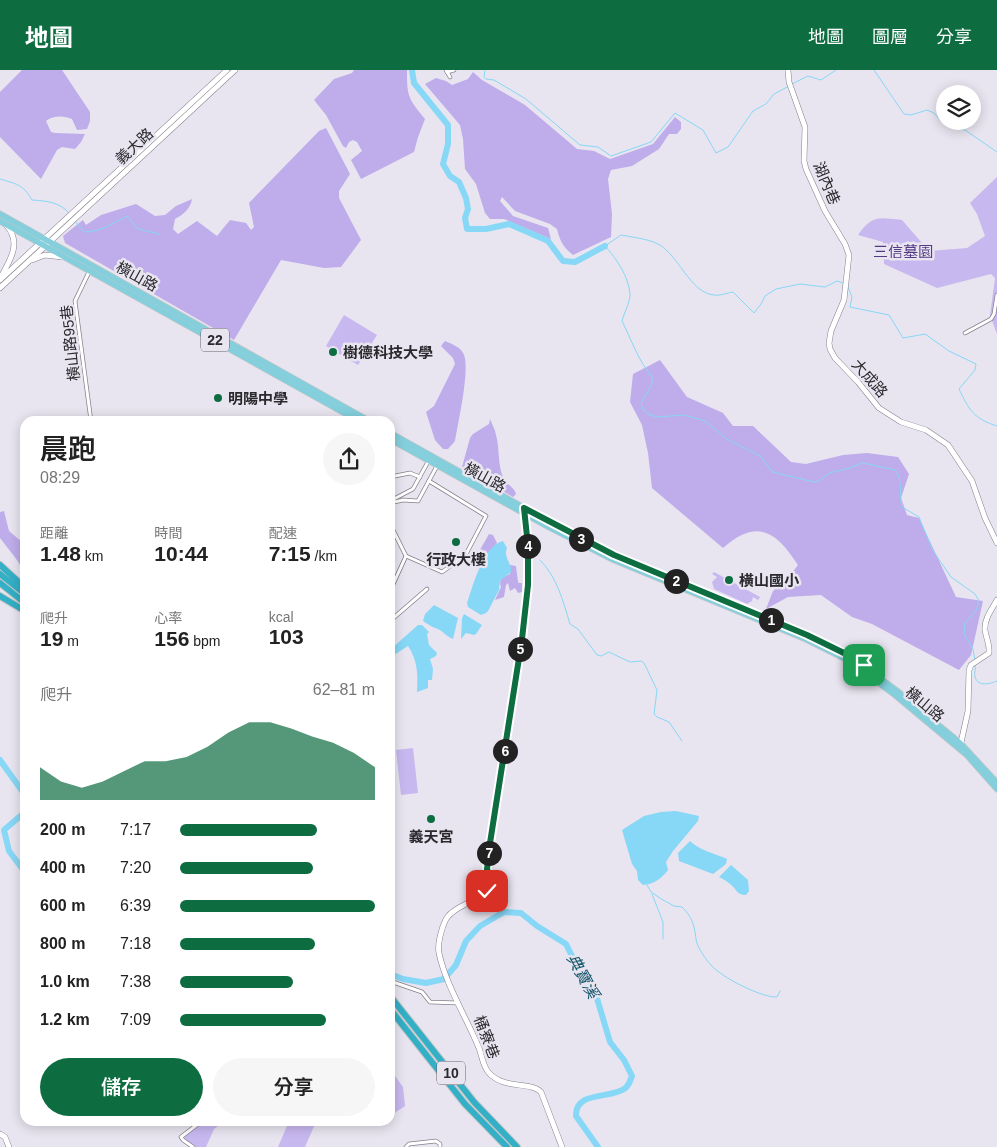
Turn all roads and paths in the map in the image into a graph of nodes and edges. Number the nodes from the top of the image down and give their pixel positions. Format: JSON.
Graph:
{"nodes":[{"id":1,"x":227,"y":70,"type":"edge"},
{"id":2,"x":235,"y":70,"type":"edge"},
{"id":3,"x":454,"y":70,"type":"edge"},
{"id":4,"x":788,"y":70,"type":"edge"},
{"id":5,"x":446,"y":71,"type":"edge"},
{"id":6,"x":450,"y":77,"type":"dead end"},
{"id":7,"x":94,"y":196,"type":"junction"},
{"id":8,"x":0,"y":214,"type":"edge"},
{"id":9,"x":0,"y":221,"type":"edge"},
{"id":10,"x":45,"y":242,"type":"junction"},
{"id":11,"x":845,"y":244,"type":"joint"},
{"id":12,"x":70,"y":260,"type":"junction"},
{"id":13,"x":21,"y":268,"type":"junction"},
{"id":14,"x":91,"y":268,"type":"junction"},
{"id":15,"x":0,"y":279,"type":"edge"},
{"id":16,"x":0,"y":288,"type":"edge"},
{"id":17,"x":997,"y":295,"type":"edge"},
{"id":18,"x":965,"y":333,"type":"dead end"},
{"id":19,"x":90,"y":416,"type":"edge"},
{"id":20,"x":350,"y":416,"type":"edge"},
{"id":21,"x":360,"y":416,"type":"edge"},
{"id":22,"x":395,"y":436,"type":"edge"},
{"id":23,"x":395,"y":442,"type":"edge"},
{"id":24,"x":429,"y":460,"type":"junction"},
{"id":25,"x":437,"y":464,"type":"junction"},
{"id":26,"x":395,"y":476,"type":"edge"},
{"id":27,"x":420,"y":477,"type":"junction"},
{"id":28,"x":429,"y":481,"type":"junction"},
{"id":29,"x":395,"y":499,"type":"edge"},
{"id":30,"x":395,"y":501,"type":"edge"},
{"id":31,"x":525,"y":511,"type":"junction"},
{"id":32,"x":395,"y":534,"type":"edge"},
{"id":33,"x":997,"y":543,"type":"edge"},
{"id":34,"x":406,"y":556,"type":"junction"},
{"id":35,"x":0,"y":565,"type":"edge"},
{"id":36,"x":0,"y":574,"type":"edge"},
{"id":37,"x":395,"y":580,"type":"edge"},
{"id":38,"x":0,"y":583,"type":"edge"},
{"id":39,"x":20,"y":583,"type":"edge"},
{"id":40,"x":20,"y":590,"type":"edge"},
{"id":41,"x":427,"y":590,"type":"dead end"},
{"id":42,"x":0,"y":596,"type":"edge"},
{"id":43,"x":20,"y":599,"type":"edge"},
{"id":44,"x":997,"y":600,"type":"edge"},
{"id":45,"x":20,"y":608,"type":"edge"},
{"id":46,"x":395,"y":616,"type":"edge"},
{"id":47,"x":960,"y":746,"type":"junction"},
{"id":48,"x":997,"y":783,"type":"edge"},
{"id":49,"x":997,"y":789,"type":"edge"},
{"id":50,"x":395,"y":983,"type":"edge"},
{"id":51,"x":395,"y":1002,"type":"edge"},
{"id":52,"x":459,"y":1003,"type":"junction"},
{"id":53,"x":395,"y":1015,"type":"edge"},
{"id":54,"x":195,"y":1126,"type":"edge"},
{"id":55,"x":0,"y":1134,"type":"edge"},
{"id":56,"x":9,"y":1147,"type":"edge"},
{"id":57,"x":193,"y":1147,"type":"edge"},
{"id":58,"x":406,"y":1147,"type":"edge"},
{"id":59,"x":440,"y":1147,"type":"edge"},
{"id":60,"x":506,"y":1147,"type":"edge"},
{"id":61,"x":517,"y":1147,"type":"edge"},
{"id":62,"x":562,"y":1147,"type":"edge"}],
"edges":[{"from":1,"to":7,"type":"street","name":"義大路"},
{"from":2,"to":7,"type":"street","name":"義大路"},
{"from":3,"to":5,"type":"street"},
{"from":4,"to":11,"type":"street","name":"湖內巷"},
{"from":5,"to":6,"type":"street"},
{"from":7,"to":10,"type":"street","name":"義大路"},
{"from":8,"to":10,"type":"main road","number":"22"},
{"from":9,"to":10,"type":"main road","number":"22"},
{"from":9,"to":15,"type":"street"},
{"from":10,"to":12,"type":"main road","name":"橫山路","number":"22"},
{"from":10,"to":13,"type":"street"},
{"from":10,"to":14,"type":"main road","name":"橫山路","number":"22"},
{"from":10,"to":15,"type":"street"},
{"from":11,"to":33,"type":"street","name":"大成路"},
{"from":12,"to":13,"type":"street"},
{"from":12,"to":14,"type":"main road","name":"橫山路","number":"22"},
{"from":13,"to":16,"type":"street"},
{"from":14,"to":19,"type":"street","name":"橫山路95巷"},
{"from":14,"to":20,"type":"main road","name":"橫山路","number":"22"},
{"from":14,"to":21,"type":"main road","name":"橫山路","number":"22"},
{"from":17,"to":18,"type":"street"},
{"from":22,"to":31,"type":"main road","name":"橫山路"},
{"from":23,"to":24,"type":"main road","name":"橫山路"},
{"from":24,"to":25,"type":"main road","name":"橫山路"},
{"from":24,"to":27,"type":"street"},
{"from":25,"to":28,"type":"street"},
{"from":25,"to":31,"type":"main road","name":"橫山路"},
{"from":26,"to":27,"type":"street"},
{"from":27,"to":29,"type":"street"},
{"from":28,"to":30,"type":"street"},
{"from":28,"to":34,"type":"street"},
{"from":31,"to":47,"type":"main road","name":"橫山路"},
{"from":31,"to":52,"type":"street","name":"桶寮巷"},
{"from":32,"to":34,"type":"street"},
{"from":34,"to":37,"type":"street"},
{"from":35,"to":39,"type":"highway"},
{"from":36,"to":40,"type":"highway"},
{"from":38,"to":43,"type":"highway"},
{"from":41,"to":46,"type":"street"},
{"from":42,"to":45,"type":"highway"},
{"from":44,"to":47,"type":"street"},
{"from":47,"to":48,"type":"main road"},
{"from":47,"to":49,"type":"main road"},
{"from":50,"to":52,"type":"street"},
{"from":51,"to":61,"type":"highway","number":"10"},
{"from":52,"to":62,"type":"street","name":"桶寮巷"},
{"from":53,"to":60,"type":"highway","number":"10"},
{"from":54,"to":57,"type":"street"},
{"from":55,"to":56,"type":"street"},
{"from":58,"to":59,"type":"street"}]}
